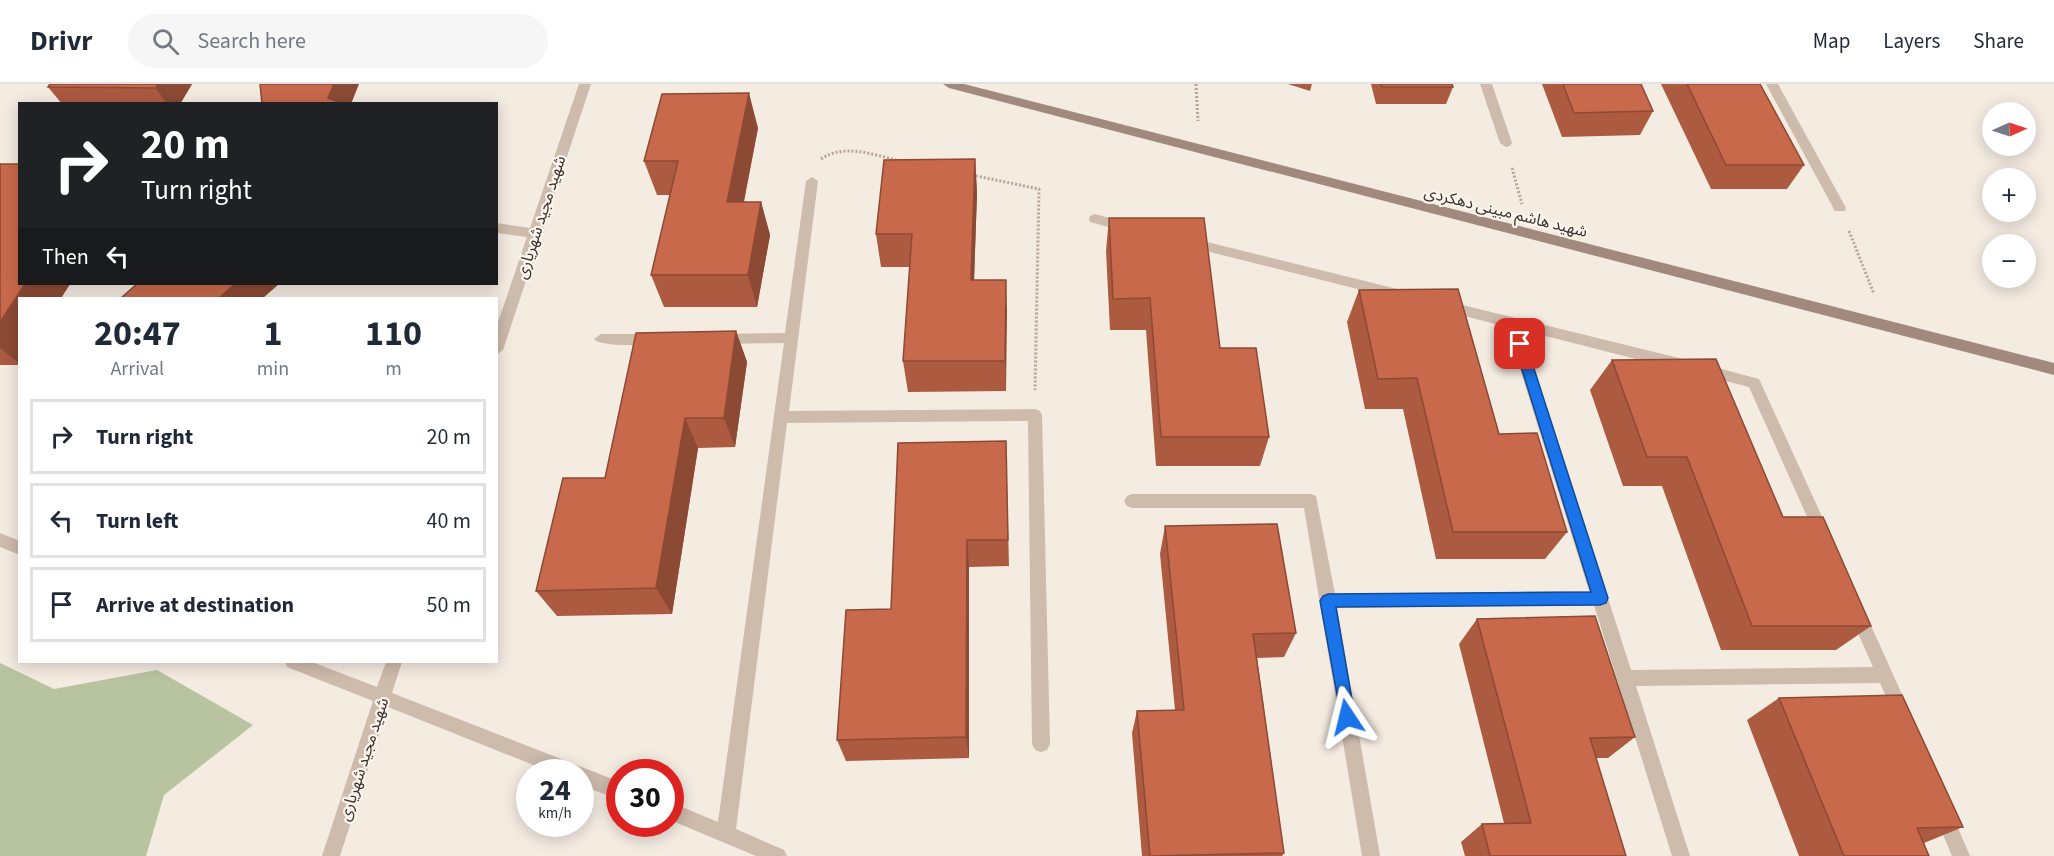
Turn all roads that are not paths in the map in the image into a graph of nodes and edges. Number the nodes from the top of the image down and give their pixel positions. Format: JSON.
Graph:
{"nodes":[{"id":1,"x":585,"y":84,"type":"edge"},
{"id":2,"x":949,"y":84,"type":"edge"},
{"id":3,"x":1486,"y":84,"type":"edge"},
{"id":4,"x":1772,"y":84,"type":"edge"},
{"id":5,"x":1506,"y":143,"type":"road end"},
{"id":6,"x":812,"y":181,"type":"road end"},
{"id":7,"x":1840,"y":208,"type":"road end"},
{"id":8,"x":1095,"y":219,"type":"dead end"},
{"id":9,"x":498,"y":228,"type":"edge"},
{"id":10,"x":1142,"y":231,"type":"edge"},
{"id":11,"x":535,"y":233,"type":"junction"},
{"id":12,"x":1176,"y":239,"type":"edge"},
{"id":13,"x":1409,"y":297,"type":"edge"},
{"id":14,"x":1432,"y":303,"type":"edge"},
{"id":15,"x":1513,"y":323,"type":"junction"},
{"id":16,"x":791,"y":338,"type":"junction"},
{"id":17,"x":601,"y":339,"type":"dead end"},
{"id":18,"x":672,"y":339,"type":"edge"},
{"id":19,"x":708,"y":339,"type":"edge"},
{"id":20,"x":498,"y":344,"type":"edge"},
{"id":21,"x":2054,"y":369,"type":"edge"},
{"id":22,"x":780,"y":417,"type":"junction"},
{"id":23,"x":1132,"y":501,"type":"dead end"},
{"id":24,"x":0,"y":540,"type":"edge"},
{"id":25,"x":1827,"y":545,"type":"edge"},
{"id":26,"x":18,"y":547,"type":"edge"},
{"id":27,"x":1600,"y":598,"type":"junction"},
{"id":28,"x":1851,"y":599,"type":"edge"},
{"id":29,"x":1328,"y":601,"type":"junction"},
{"id":30,"x":295,"y":663,"type":"edge"},
{"id":31,"x":394,"y":663,"type":"edge"},
{"id":32,"x":1885,"y":675,"type":"junction"},
{"id":33,"x":1625,"y":678,"type":"junction"},
{"id":34,"x":382,"y":699,"type":"junction"},
{"id":35,"x":1907,"y":728,"type":"edge"},
{"id":36,"x":1041,"y":744,"type":"dead end"},
{"id":37,"x":538,"y":759,"type":"edge"},
{"id":38,"x":1939,"y":803,"type":"edge"},
{"id":39,"x":684,"y":816,"type":"edge"},
{"id":40,"x":726,"y":833,"type":"junction"},
{"id":41,"x":332,"y":856,"type":"edge"},
{"id":42,"x":778,"y":856,"type":"edge"},
{"id":43,"x":1371,"y":856,"type":"edge"},
{"id":44,"x":1682,"y":856,"type":"edge"},
{"id":45,"x":1961,"y":856,"type":"edge"}],
"edges":[{"from":1,"to":11,"type":"street","name":"شهید مجید شهریاری"},
{"from":2,"to":21,"type":"main road","name":"شهید هاشم مبینی دهکردی"},
{"from":3,"to":5,"type":"street"},
{"from":4,"to":7,"type":"street"},
{"from":6,"to":16,"type":"street"},
{"from":8,"to":10,"type":"street"},
{"from":9,"to":11,"type":"street"},
{"from":11,"to":20,"type":"street","name":"شهید مجید شهریاری"},
{"from":12,"to":13,"type":"street"},
{"from":14,"to":15,"type":"street"},
{"from":15,"to":25,"type":"street"},
{"from":15,"to":27,"type":"street"},
{"from":16,"to":19,"type":"street"},
{"from":16,"to":22,"type":"street"},
{"from":17,"to":18,"type":"street"},
{"from":22,"to":36,"type":"street"},
{"from":22,"to":40,"type":"street"},
{"from":23,"to":29,"type":"street"},
{"from":24,"to":26,"type":"street"},
{"from":27,"to":29,"type":"street"},
{"from":27,"to":33,"type":"street"},
{"from":28,"to":32,"type":"street"},
{"from":29,"to":43,"type":"street"},
{"from":30,"to":34,"type":"street"},
{"from":31,"to":34,"type":"street","name":"شهید مجید شهریاری"},
{"from":32,"to":33,"type":"street"},
{"from":32,"to":35,"type":"street"},
{"from":33,"to":44,"type":"street"},
{"from":34,"to":37,"type":"street"},
{"from":34,"to":41,"type":"street","name":"شهید مجید شهریاری"},
{"from":38,"to":45,"type":"street"},
{"from":39,"to":40,"type":"street"},
{"from":40,"to":42,"type":"street"}]}
